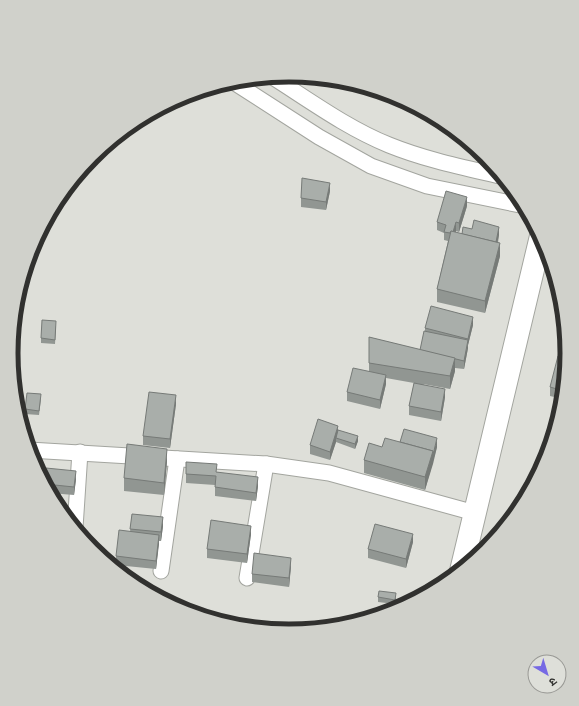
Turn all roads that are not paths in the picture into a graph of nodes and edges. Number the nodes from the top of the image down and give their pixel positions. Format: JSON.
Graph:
{"nodes":[{"id":1,"x":281,"y":82,"type":"edge"},
{"id":2,"x":240,"y":86,"type":"edge"},
{"id":3,"x":495,"y":175,"type":"edge"},
{"id":4,"x":517,"y":204,"type":"edge"},
{"id":5,"x":539,"y":246,"type":"edge"},
{"id":6,"x":36,"y":450,"type":"edge"},
{"id":7,"x":80,"y":452,"type":"junction"},
{"id":8,"x":177,"y":459,"type":"junction"},
{"id":9,"x":266,"y":464,"type":"junction"},
{"id":10,"x":475,"y":513,"type":"junction"},
{"id":11,"x":76,"y":520,"type":"edge"},
{"id":12,"x":463,"y":561,"type":"edge"},
{"id":13,"x":160,"y":571,"type":"dead end"},
{"id":14,"x":247,"y":578,"type":"dead end"}],
"edges":[{"from":1,"to":3,"type":"street"},
{"from":2,"to":4,"type":"street"},
{"from":5,"to":10,"type":"highway"},
{"from":6,"to":7,"type":"street"},
{"from":7,"to":8,"type":"street"},
{"from":7,"to":11,"type":"street"},
{"from":8,"to":9,"type":"street"},
{"from":8,"to":13,"type":"street"},
{"from":9,"to":10,"type":"street"},
{"from":9,"to":14,"type":"street"},
{"from":10,"to":12,"type":"highway"}]}
